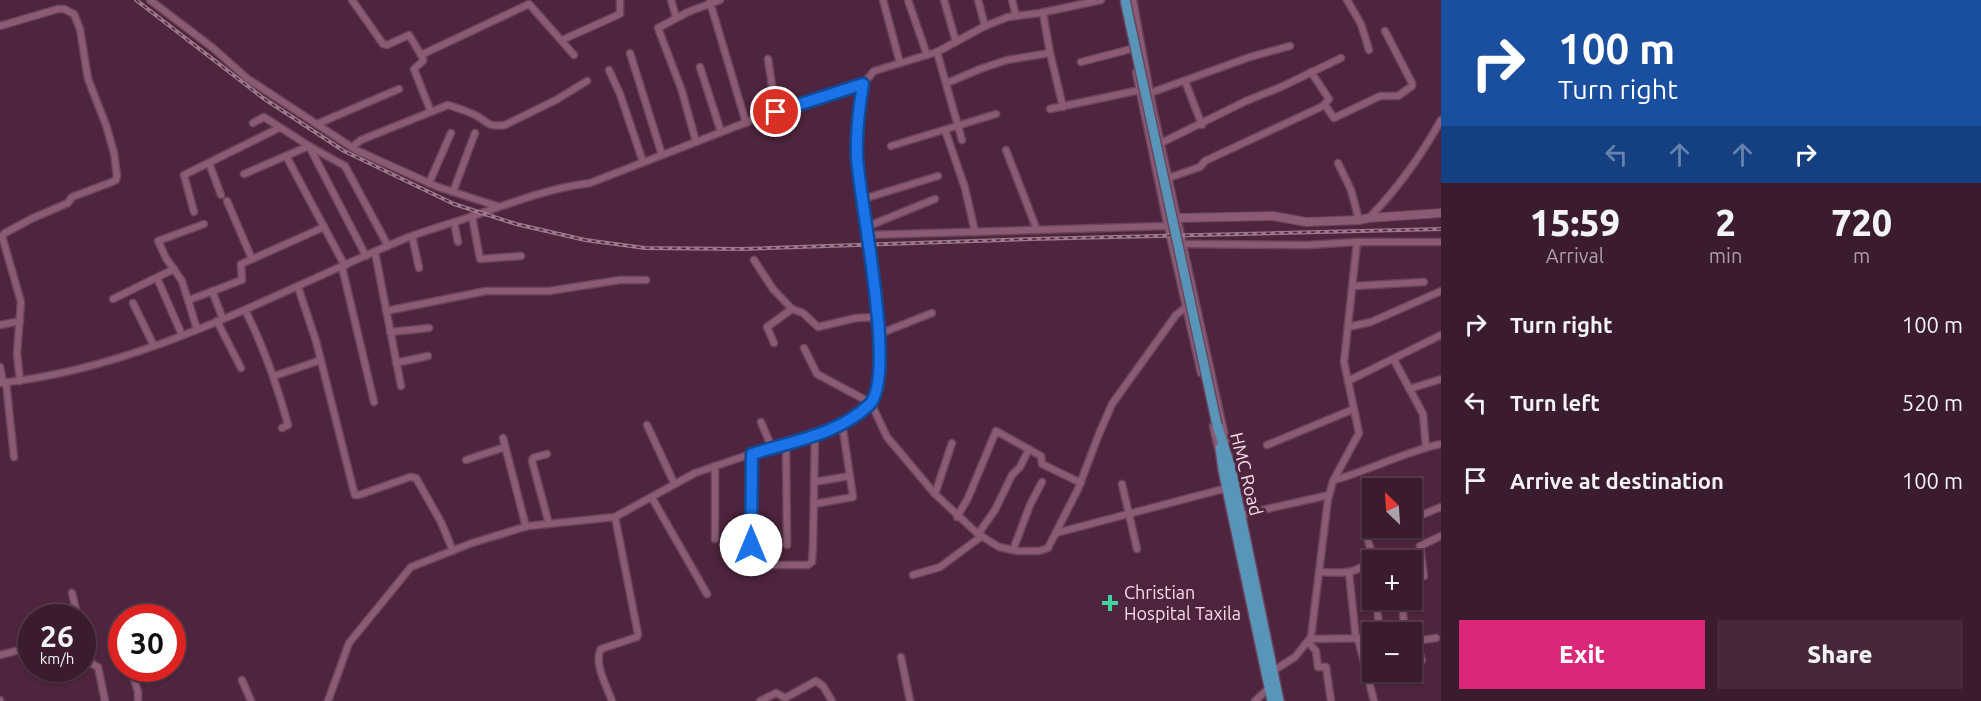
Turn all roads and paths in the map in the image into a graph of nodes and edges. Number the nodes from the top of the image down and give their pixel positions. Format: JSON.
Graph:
{"nodes":[{"id":1,"x":150,"y":0,"type":"edge"},
{"id":2,"x":352,"y":0,"type":"edge"},
{"id":3,"x":620,"y":0,"type":"edge"},
{"id":4,"x":670,"y":0,"type":"edge"},
{"id":5,"x":720,"y":0,"type":"edge"},
{"id":6,"x":883,"y":0,"type":"edge"},
{"id":7,"x":908,"y":0,"type":"edge"},
{"id":8,"x":944,"y":0,"type":"edge"},
{"id":9,"x":978,"y":0,"type":"edge"},
{"id":10,"x":1012,"y":0,"type":"edge"},
{"id":11,"x":1065,"y":0,"type":"edge"},
{"id":12,"x":1101,"y":0,"type":"edge"},
{"id":13,"x":1124,"y":0,"type":"edge"},
{"id":14,"x":1133,"y":0,"type":"edge"},
{"id":15,"x":1347,"y":0,"type":"edge"},
{"id":16,"x":710,"y":2,"type":"junction"},
{"id":17,"x":1067,"y":8,"type":"junction"},
{"id":18,"x":1043,"y":13,"type":"junction"},
{"id":19,"x":1016,"y":16,"type":"junction"},
{"id":20,"x":676,"y":17,"type":"junction"},
{"id":21,"x":0,"y":26,"type":"edge"},
{"id":22,"x":986,"y":26,"type":"junction"},
{"id":23,"x":1385,"y":31,"type":"dead end"},
{"id":24,"x":562,"y":40,"type":"junction"},
{"id":25,"x":956,"y":42,"type":"junction"},
{"id":26,"x":1290,"y":46,"type":"dead end"},
{"id":27,"x":1131,"y":49,"type":"junction"},
{"id":28,"x":1369,"y":50,"type":"dead end"},
{"id":29,"x":937,"y":52,"type":"junction"},
{"id":30,"x":630,"y":53,"type":"dead end"},
{"id":31,"x":1050,"y":53,"type":"junction"},
{"id":32,"x":421,"y":55,"type":"junction"},
{"id":33,"x":574,"y":55,"type":"dead end"},
{"id":34,"x":927,"y":55,"type":"junction"},
{"id":35,"x":1341,"y":58,"type":"dead end"},
{"id":36,"x":768,"y":59,"type":"dead end"},
{"id":37,"x":1081,"y":62,"type":"dead end"},
{"id":38,"x":900,"y":63,"type":"junction"},
{"id":39,"x":700,"y":67,"type":"dead end"},
{"id":40,"x":609,"y":70,"type":"dead end"},
{"id":41,"x":1311,"y":72,"type":"junction"},
{"id":42,"x":587,"y":81,"type":"dead end"},
{"id":43,"x":1185,"y":81,"type":"junction"},
{"id":44,"x":947,"y":83,"type":"junction"},
{"id":45,"x":863,"y":84,"type":"junction"},
{"id":46,"x":399,"y":89,"type":"dead end"},
{"id":47,"x":1140,"y":90,"type":"junction"},
{"id":48,"x":1150,"y":93,"type":"junction"},
{"id":49,"x":1325,"y":105,"type":"junction"},
{"id":50,"x":1063,"y":107,"type":"junction"},
{"id":51,"x":1050,"y":109,"type":"dead end"},
{"id":52,"x":431,"y":112,"type":"junction"},
{"id":53,"x":776,"y":112,"type":"junction"},
{"id":54,"x":996,"y":114,"type":"dead end"},
{"id":55,"x":1441,"y":120,"type":"edge"},
{"id":56,"x":253,"y":123,"type":"dead end"},
{"id":57,"x":746,"y":123,"type":"junction"},
{"id":58,"x":317,"y":124,"type":"junction"},
{"id":59,"x":957,"y":125,"type":"junction"},
{"id":60,"x":1202,"y":125,"type":"junction"},
{"id":61,"x":279,"y":128,"type":"junction"},
{"id":62,"x":945,"y":130,"type":"junction"},
{"id":63,"x":721,"y":132,"type":"junction"},
{"id":64,"x":451,"y":133,"type":"dead end"},
{"id":65,"x":475,"y":133,"type":"dead end"},
{"id":66,"x":962,"y":140,"type":"dead end"},
{"id":67,"x":696,"y":142,"type":"junction"},
{"id":68,"x":1161,"y":143,"type":"junction"},
{"id":69,"x":309,"y":146,"type":"junction"},
{"id":70,"x":891,"y":146,"type":"dead end"},
{"id":71,"x":352,"y":147,"type":"junction"},
{"id":72,"x":1006,"y":150,"type":"dead end"},
{"id":73,"x":662,"y":155,"type":"junction"},
{"id":74,"x":286,"y":156,"type":"junction"},
{"id":75,"x":643,"y":162,"type":"junction"},
{"id":76,"x":1338,"y":162,"type":"dead end"},
{"id":77,"x":209,"y":163,"type":"junction"},
{"id":78,"x":244,"y":174,"type":"dead end"},
{"id":79,"x":938,"y":176,"type":"dead end"},
{"id":80,"x":1168,"y":178,"type":"junction"},
{"id":81,"x":429,"y":183,"type":"junction"},
{"id":82,"x":453,"y":192,"type":"junction"},
{"id":83,"x":221,"y":195,"type":"dead end"},
{"id":84,"x":863,"y":199,"type":"junction"},
{"id":85,"x":935,"y":199,"type":"dead end"},
{"id":86,"x":227,"y":201,"type":"dead end"},
{"id":87,"x":498,"y":206,"type":"junction"},
{"id":88,"x":194,"y":212,"type":"dead end"},
{"id":89,"x":1441,"y":213,"type":"edge"},
{"id":90,"x":472,"y":216,"type":"junction"},
{"id":91,"x":1166,"y":218,"type":"junction"},
{"id":92,"x":1178,"y":218,"type":"junction"},
{"id":93,"x":1369,"y":218,"type":"junction"},
{"id":94,"x":1359,"y":220,"type":"junction"},
{"id":95,"x":454,"y":222,"type":"junction"},
{"id":96,"x":204,"y":224,"type":"dead end"},
{"id":97,"x":1167,"y":226,"type":"junction"},
{"id":98,"x":324,"y":227,"type":"junction"},
{"id":99,"x":866,"y":227,"type":"junction"},
{"id":100,"x":1037,"y":230,"type":"junction"},
{"id":101,"x":975,"y":232,"type":"junction"},
{"id":102,"x":867,"y":235,"type":"junction"},
{"id":103,"x":412,"y":236,"type":"junction"},
{"id":104,"x":458,"y":242,"type":"dead end"},
{"id":105,"x":1357,"y":242,"type":"junction"},
{"id":106,"x":1441,"y":242,"type":"edge"},
{"id":107,"x":1184,"y":244,"type":"junction"},
{"id":108,"x":388,"y":246,"type":"junction"},
{"id":109,"x":375,"y":252,"type":"junction"},
{"id":110,"x":366,"y":256,"type":"junction"},
{"id":111,"x":521,"y":256,"type":"dead end"},
{"id":112,"x":252,"y":259,"type":"junction"},
{"id":113,"x":754,"y":260,"type":"dead end"},
{"id":114,"x":343,"y":267,"type":"junction"},
{"id":115,"x":418,"y":268,"type":"dead end"},
{"id":116,"x":174,"y":269,"type":"junction"},
{"id":117,"x":157,"y":278,"type":"junction"},
{"id":118,"x":646,"y":280,"type":"dead end"},
{"id":119,"x":1424,"y":282,"type":"dead end"},
{"id":120,"x":1354,"y":286,"type":"junction"},
{"id":121,"x":298,"y":287,"type":"junction"},
{"id":122,"x":212,"y":291,"type":"junction"},
{"id":123,"x":1441,"y":291,"type":"edge"},
{"id":124,"x":113,"y":298,"type":"dead end"},
{"id":125,"x":189,"y":300,"type":"junction"},
{"id":126,"x":133,"y":303,"type":"dead end"},
{"id":127,"x":1186,"y":307,"type":"junction"},
{"id":128,"x":792,"y":309,"type":"junction"},
{"id":129,"x":245,"y":310,"type":"junction"},
{"id":130,"x":386,"y":311,"type":"junction"},
{"id":131,"x":932,"y":313,"type":"dead end"},
{"id":132,"x":878,"y":317,"type":"junction"},
{"id":133,"x":220,"y":320,"type":"junction"},
{"id":134,"x":20,"y":321,"type":"junction"},
{"id":135,"x":0,"y":325,"type":"edge"},
{"id":136,"x":1347,"y":327,"type":"junction"},
{"id":137,"x":429,"y":328,"type":"dead end"},
{"id":138,"x":197,"y":329,"type":"junction"},
{"id":139,"x":390,"y":332,"type":"junction"},
{"id":140,"x":879,"y":334,"type":"junction"},
{"id":141,"x":182,"y":335,"type":"junction"},
{"id":142,"x":1441,"y":335,"type":"edge"},
{"id":143,"x":774,"y":343,"type":"dead end"},
{"id":144,"x":154,"y":346,"type":"junction"},
{"id":145,"x":804,"y":348,"type":"dead end"},
{"id":146,"x":428,"y":356,"type":"dead end"},
{"id":147,"x":321,"y":360,"type":"junction"},
{"id":148,"x":1394,"y":360,"type":"junction"},
{"id":149,"x":396,"y":363,"type":"junction"},
{"id":150,"x":0,"y":367,"type":"edge"},
{"id":151,"x":241,"y":368,"type":"dead end"},
{"id":152,"x":274,"y":376,"type":"junction"},
{"id":153,"x":1441,"y":379,"type":"edge"},
{"id":154,"x":20,"y":381,"type":"junction"},
{"id":155,"x":1348,"y":381,"type":"junction"},
{"id":156,"x":3,"y":383,"type":"edge"},
{"id":157,"x":401,"y":386,"type":"dead end"},
{"id":158,"x":1408,"y":389,"type":"junction"},
{"id":159,"x":374,"y":402,"type":"dead end"},
{"id":160,"x":871,"y":403,"type":"junction"},
{"id":161,"x":1354,"y":409,"type":"junction"},
{"id":162,"x":761,"y":422,"type":"dead end"},
{"id":163,"x":842,"y":423,"type":"junction"},
{"id":164,"x":647,"y":425,"type":"dead end"},
{"id":165,"x":282,"y":428,"type":"dead end"},
{"id":166,"x":815,"y":434,"type":"junction"},
{"id":167,"x":503,"y":438,"type":"dead end"},
{"id":168,"x":952,"y":443,"type":"dead end"},
{"id":169,"x":786,"y":444,"type":"junction"},
{"id":170,"x":1441,"y":444,"type":"edge"},
{"id":171,"x":1267,"y":445,"type":"dead end"},
{"id":172,"x":505,"y":447,"type":"junction"},
{"id":173,"x":772,"y":448,"type":"junction"},
{"id":174,"x":1426,"y":448,"type":"junction"},
{"id":175,"x":1029,"y":449,"type":"junction"},
{"id":176,"x":547,"y":454,"type":"dead end"},
{"id":177,"x":752,"y":454,"type":"junction"},
{"id":178,"x":14,"y":457,"type":"dead end"},
{"id":179,"x":466,"y":460,"type":"dead end"},
{"id":180,"x":715,"y":466,"type":"junction"},
{"id":181,"x":1227,"y":469,"type":"junction"},
{"id":182,"x":850,"y":476,"type":"junction"},
{"id":183,"x":1333,"y":481,"type":"junction"},
{"id":184,"x":814,"y":482,"type":"junction"},
{"id":185,"x":1042,"y":482,"type":"dead end"},
{"id":186,"x":674,"y":483,"type":"junction"},
{"id":187,"x":1081,"y":483,"type":"junction"},
{"id":188,"x":1122,"y":484,"type":"dead end"},
{"id":189,"x":1227,"y":489,"type":"junction"},
{"id":190,"x":934,"y":494,"type":"junction"},
{"id":191,"x":1329,"y":495,"type":"junction"},
{"id":192,"x":652,"y":498,"type":"junction"},
{"id":193,"x":814,"y":504,"type":"junction"},
{"id":194,"x":1441,"y":507,"type":"edge"},
{"id":195,"x":1129,"y":514,"type":"junction"},
{"id":196,"x":1240,"y":515,"type":"junction"},
{"id":197,"x":1422,"y":515,"type":"edge"},
{"id":198,"x":615,"y":517,"type":"junction"},
{"id":199,"x":957,"y":517,"type":"junction"},
{"id":200,"x":549,"y":524,"type":"junction"},
{"id":201,"x":526,"y":527,"type":"junction"},
{"id":202,"x":1056,"y":533,"type":"junction"},
{"id":203,"x":980,"y":535,"type":"junction"},
{"id":204,"x":1441,"y":536,"type":"edge"},
{"id":205,"x":1367,"y":538,"type":"edge"},
{"id":206,"x":715,"y":539,"type":"dead end"},
{"id":207,"x":787,"y":545,"type":"dead end"},
{"id":208,"x":1137,"y":549,"type":"dead end"},
{"id":209,"x":1013,"y":550,"type":"junction"},
{"id":210,"x":1421,"y":550,"type":"edge"},
{"id":211,"x":453,"y":551,"type":"junction"},
{"id":212,"x":1422,"y":561,"type":"edge"},
{"id":213,"x":1320,"y":572,"type":"junction"},
{"id":214,"x":1349,"y":573,"type":"junction"},
{"id":215,"x":913,"y":575,"type":"dead end"},
{"id":216,"x":1422,"y":576,"type":"edge"},
{"id":217,"x":72,"y":593,"type":"dead end"},
{"id":218,"x":707,"y":594,"type":"dead end"},
{"id":219,"x":75,"y":604,"type":"edge"},
{"id":220,"x":1436,"y":638,"type":"dead end"},
{"id":221,"x":1357,"y":639,"type":"junction"},
{"id":222,"x":1362,"y":639,"type":"edge"},
{"id":223,"x":1422,"y":640,"type":"edge"},
{"id":224,"x":1309,"y":641,"type":"junction"},
{"id":225,"x":18,"y":650,"type":"edge"},
{"id":226,"x":0,"y":655,"type":"edge"},
{"id":227,"x":901,"y":657,"type":"dead end"},
{"id":228,"x":96,"y":666,"type":"edge"},
{"id":229,"x":242,"y":680,"type":"dead end"},
{"id":230,"x":1273,"y":680,"type":"junction"},
{"id":231,"x":135,"y":682,"type":"edge"},
{"id":232,"x":105,"y":701,"type":"edge"},
{"id":233,"x":138,"y":701,"type":"edge"},
{"id":234,"x":251,"y":701,"type":"edge"},
{"id":235,"x":328,"y":701,"type":"edge"},
{"id":236,"x":612,"y":701,"type":"edge"},
{"id":237,"x":760,"y":701,"type":"edge"},
{"id":238,"x":832,"y":701,"type":"edge"},
{"id":239,"x":910,"y":701,"type":"edge"},
{"id":240,"x":1255,"y":701,"type":"edge"},
{"id":241,"x":1272,"y":701,"type":"edge"},
{"id":242,"x":1279,"y":701,"type":"edge"},
{"id":243,"x":1331,"y":701,"type":"edge"},
{"id":244,"x":1374,"y":701,"type":"edge"}],
"edges":[{"from":1,"to":58,"type":"street"},
{"from":2,"to":32,"type":"street"},
{"from":3,"to":24,"type":"street"},
{"from":4,"to":20,"type":"street"},
{"from":5,"to":16,"type":"street"},
{"from":6,"to":38,"type":"street"},
{"from":7,"to":34,"type":"street"},
{"from":8,"to":25,"type":"street"},
{"from":9,"to":22,"type":"street"},
{"from":10,"to":19,"type":"street"},
{"from":11,"to":17,"type":"street"},
{"from":12,"to":17,"type":"street"},
{"from":13,"to":27,"type":"street"},
{"from":13,"to":181,"type":"main road","name":"HMC Road","bridge":true},
{"from":14,"to":48,"type":"street"},
{"from":15,"to":28,"type":"street"},
{"from":16,"to":20,"type":"street"},
{"from":16,"to":57,"type":"street"},
{"from":17,"to":18,"type":"street"},
{"from":18,"to":19,"type":"street"},
{"from":18,"to":31,"type":"street"},
{"from":19,"to":22,"type":"street"},
{"from":20,"to":67,"type":"street"},
{"from":21,"to":134,"type":"street"},
{"from":22,"to":25,"type":"street"},
{"from":23,"to":49,"type":"street"},
{"from":24,"to":32,"type":"street"},
{"from":24,"to":33,"type":"street"},
{"from":25,"to":29,"type":"street"},
{"from":26,"to":43,"type":"street"},
{"from":27,"to":37,"type":"street"},
{"from":27,"to":47,"type":"street"},
{"from":29,"to":34,"type":"street"},
{"from":29,"to":44,"type":"street"},
{"from":30,"to":73,"type":"street"},
{"from":31,"to":44,"type":"street"},
{"from":31,"to":50,"type":"street"},
{"from":32,"to":52,"type":"street"},
{"from":34,"to":38,"type":"street"},
{"from":35,"to":41,"type":"street"},
{"from":36,"to":53,"type":"street"},
{"from":38,"to":45,"type":"street"},
{"from":39,"to":63,"type":"street"},
{"from":40,"to":75,"type":"street"},
{"from":41,"to":49,"type":"street"},
{"from":41,"to":60,"type":"street"},
{"from":42,"to":52,"type":"street"},
{"from":43,"to":48,"type":"street"},
{"from":43,"to":60,"type":"street"},
{"from":44,"to":59,"type":"street"},
{"from":45,"to":53,"type":"street"},
{"from":45,"to":84,"type":"street"},
{"from":46,"to":58,"type":"street"},
{"from":47,"to":50,"type":"street"},
{"from":47,"to":91,"type":"street"},
{"from":48,"to":68,"type":"street"},
{"from":49,"to":80,"type":"street"},
{"from":50,"to":51,"type":"street"},
{"from":52,"to":71,"type":"street"},
{"from":53,"to":57,"type":"street"},
{"from":54,"to":59,"type":"street"},
{"from":55,"to":93,"type":"street"},
{"from":56,"to":61,"type":"street"},
{"from":57,"to":63,"type":"street"},
{"from":58,"to":71,"type":"street"},
{"from":59,"to":62,"type":"street"},
{"from":59,"to":66,"type":"street"},
{"from":60,"to":68,"type":"street"},
{"from":61,"to":69,"type":"street"},
{"from":61,"to":77,"type":"street"},
{"from":62,"to":70,"type":"street"},
{"from":62,"to":101,"type":"street"},
{"from":63,"to":67,"type":"street"},
{"from":64,"to":81,"type":"street"},
{"from":65,"to":82,"type":"street"},
{"from":67,"to":73,"type":"street"},
{"from":68,"to":80,"type":"street"},
{"from":69,"to":74,"type":"street"},
{"from":69,"to":108,"type":"street"},
{"from":69,"to":110,"type":"street"},
{"from":71,"to":81,"type":"street"},
{"from":72,"to":100,"type":"street"},
{"from":73,"to":75,"type":"street"},
{"from":74,"to":78,"type":"street"},
{"from":74,"to":98,"type":"street"},
{"from":75,"to":87,"type":"street"},
{"from":76,"to":94,"type":"street"},
{"from":77,"to":83,"type":"street"},
{"from":77,"to":88,"type":"street"},
{"from":79,"to":84,"type":"street"},
{"from":80,"to":92,"type":"street"},
{"from":81,"to":82,"type":"street"},
{"from":82,"to":87,"type":"street"},
{"from":84,"to":99,"type":"street"},
{"from":85,"to":99,"type":"street"},
{"from":86,"to":112,"type":"street"},
{"from":87,"to":90,"type":"street"},
{"from":89,"to":93,"type":"street"},
{"from":90,"to":95,"type":"street"},
{"from":90,"to":111,"type":"street"},
{"from":91,"to":92,"type":"street"},
{"from":91,"to":97,"type":"street"},
{"from":92,"to":94,"type":"street"},
{"from":92,"to":107,"type":"street"},
{"from":93,"to":94,"type":"street"},
{"from":95,"to":103,"type":"street"},
{"from":95,"to":104,"type":"street"},
{"from":96,"to":116,"type":"street"},
{"from":97,"to":100,"type":"street"},
{"from":97,"to":127,"type":"street"},
{"from":98,"to":112,"type":"street"},
{"from":98,"to":114,"type":"street"},
{"from":99,"to":102,"type":"street"},
{"from":100,"to":101,"type":"street"},
{"from":101,"to":102,"type":"street"},
{"from":102,"to":132,"type":"street"},
{"from":103,"to":108,"type":"street"},
{"from":103,"to":115,"type":"street"},
{"from":105,"to":106,"type":"street"},
{"from":105,"to":107,"type":"street"},
{"from":105,"to":120,"type":"street"},
{"from":107,"to":181,"type":"street"},
{"from":108,"to":109,"type":"street"},
{"from":109,"to":110,"type":"street"},
{"from":109,"to":130,"type":"street"},
{"from":110,"to":114,"type":"street"},
{"from":112,"to":122,"type":"street"},
{"from":113,"to":128,"type":"street"},
{"from":114,"to":121,"type":"street"},
{"from":114,"to":159,"type":"street"},
{"from":116,"to":117,"type":"street"},
{"from":116,"to":125,"type":"street"},
{"from":117,"to":124,"type":"street"},
{"from":117,"to":141,"type":"street"},
{"from":118,"to":130,"type":"street"},
{"from":119,"to":120,"type":"street"},
{"from":120,"to":136,"type":"street"},
{"from":121,"to":129,"type":"street"},
{"from":121,"to":147,"type":"street"},
{"from":122,"to":125,"type":"street"},
{"from":122,"to":133,"type":"street"},
{"from":123,"to":136,"type":"street"},
{"from":125,"to":138,"type":"street"},
{"from":126,"to":144,"type":"street"},
{"from":127,"to":181,"type":"street"},
{"from":127,"to":187,"type":"street"},
{"from":128,"to":132,"type":"street"},
{"from":128,"to":143,"type":"street"},
{"from":129,"to":133,"type":"street"},
{"from":129,"to":152,"type":"street"},
{"from":130,"to":139,"type":"street"},
{"from":131,"to":140,"type":"street"},
{"from":132,"to":140,"type":"street"},
{"from":133,"to":138,"type":"street"},
{"from":133,"to":151,"type":"street"},
{"from":134,"to":135,"type":"street"},
{"from":134,"to":154,"type":"street"},
{"from":136,"to":155,"type":"street"},
{"from":137,"to":139,"type":"street"},
{"from":138,"to":141,"type":"street"},
{"from":139,"to":149,"type":"street"},
{"from":140,"to":160,"type":"street"},
{"from":141,"to":144,"type":"street"},
{"from":142,"to":148,"type":"street"},
{"from":144,"to":154,"type":"street"},
{"from":145,"to":160,"type":"street"},
{"from":146,"to":149,"type":"street"},
{"from":147,"to":152,"type":"street"},
{"from":147,"to":211,"type":"street"},
{"from":148,"to":155,"type":"street"},
{"from":148,"to":158,"type":"street"},
{"from":149,"to":157,"type":"street"},
{"from":150,"to":156,"type":"street"},
{"from":152,"to":165,"type":"street"},
{"from":153,"to":158,"type":"street"},
{"from":154,"to":156,"type":"street"},
{"from":155,"to":161,"type":"street"},
{"from":156,"to":178,"type":"street"},
{"from":158,"to":174,"type":"street"},
{"from":160,"to":163,"type":"street"},
{"from":160,"to":190,"type":"street"},
{"from":161,"to":171,"type":"street"},
{"from":161,"to":183,"type":"street"},
{"from":162,"to":173,"type":"street"},
{"from":163,"to":166,"type":"street"},
{"from":163,"to":182,"type":"street"},
{"from":164,"to":186,"type":"street"},
{"from":166,"to":169,"type":"street"},
{"from":166,"to":184,"type":"street"},
{"from":167,"to":172,"type":"street"},
{"from":168,"to":190,"type":"street"},
{"from":169,"to":173,"type":"street"},
{"from":169,"to":207,"type":"street"},
{"from":170,"to":174,"type":"street"},
{"from":172,"to":179,"type":"street"},
{"from":172,"to":201,"type":"street"},
{"from":173,"to":177,"type":"street"},
{"from":174,"to":183,"type":"street"},
{"from":175,"to":187,"type":"street"},
{"from":175,"to":199,"type":"street"},
{"from":175,"to":203,"type":"street"},
{"from":176,"to":200,"type":"street"},
{"from":177,"to":180,"type":"street"},
{"from":177,"to":193,"type":"street"},
{"from":180,"to":186,"type":"street"},
{"from":180,"to":206,"type":"street"},
{"from":181,"to":189,"type":"main road","name":"HMC Road"},
{"from":181,"to":196,"type":"main road","name":"HMC Road"},
{"from":182,"to":184,"type":"street"},
{"from":182,"to":193,"type":"street"},
{"from":183,"to":191,"type":"street"},
{"from":184,"to":193,"type":"street"},
{"from":185,"to":209,"type":"street"},
{"from":186,"to":192,"type":"street"},
{"from":187,"to":202,"type":"street"},
{"from":188,"to":195,"type":"street"},
{"from":189,"to":195,"type":"street"},
{"from":189,"to":230,"type":"main road","name":"HMC Road"},
{"from":190,"to":199,"type":"street"},
{"from":191,"to":196,"type":"street"},
{"from":191,"to":213,"type":"street"},
{"from":192,"to":198,"type":"street"},
{"from":192,"to":218,"type":"street"},
{"from":194,"to":197,"type":"street"},
{"from":195,"to":202,"type":"street"},
{"from":195,"to":208,"type":"street"},
{"from":196,"to":230,"type":"main road","name":"HMC Road"},
{"from":198,"to":200,"type":"street"},
{"from":198,"to":236,"type":"street"},
{"from":199,"to":203,"type":"street"},
{"from":200,"to":201,"type":"street"},
{"from":201,"to":211,"type":"street"},
{"from":202,"to":209,"type":"street"},
{"from":203,"to":209,"type":"street"},
{"from":203,"to":215,"type":"street"},
{"from":204,"to":210,"type":"street"},
{"from":205,"to":214,"type":"street"},
{"from":211,"to":235,"type":"street"},
{"from":212,"to":216,"type":"street"},
{"from":213,"to":214,"type":"street"},
{"from":213,"to":224,"type":"street"},
{"from":214,"to":221,"type":"street"},
{"from":217,"to":219,"type":"street"},
{"from":220,"to":223,"type":"street"},
{"from":221,"to":222,"type":"street"},
{"from":221,"to":224,"type":"street"},
{"from":221,"to":244,"type":"street"},
{"from":224,"to":230,"type":"street"},
{"from":224,"to":243,"type":"street"},
{"from":225,"to":226,"type":"street"},
{"from":227,"to":239,"type":"street"},
{"from":228,"to":232,"type":"street"},
{"from":229,"to":234,"type":"street"},
{"from":230,"to":240,"type":"street"},
{"from":230,"to":241,"type":"main road","name":"HMC Road"},
{"from":230,"to":242,"type":"main road","name":"HMC Road"},
{"from":231,"to":233,"type":"street"},
{"from":237,"to":238,"type":"street"}]}
